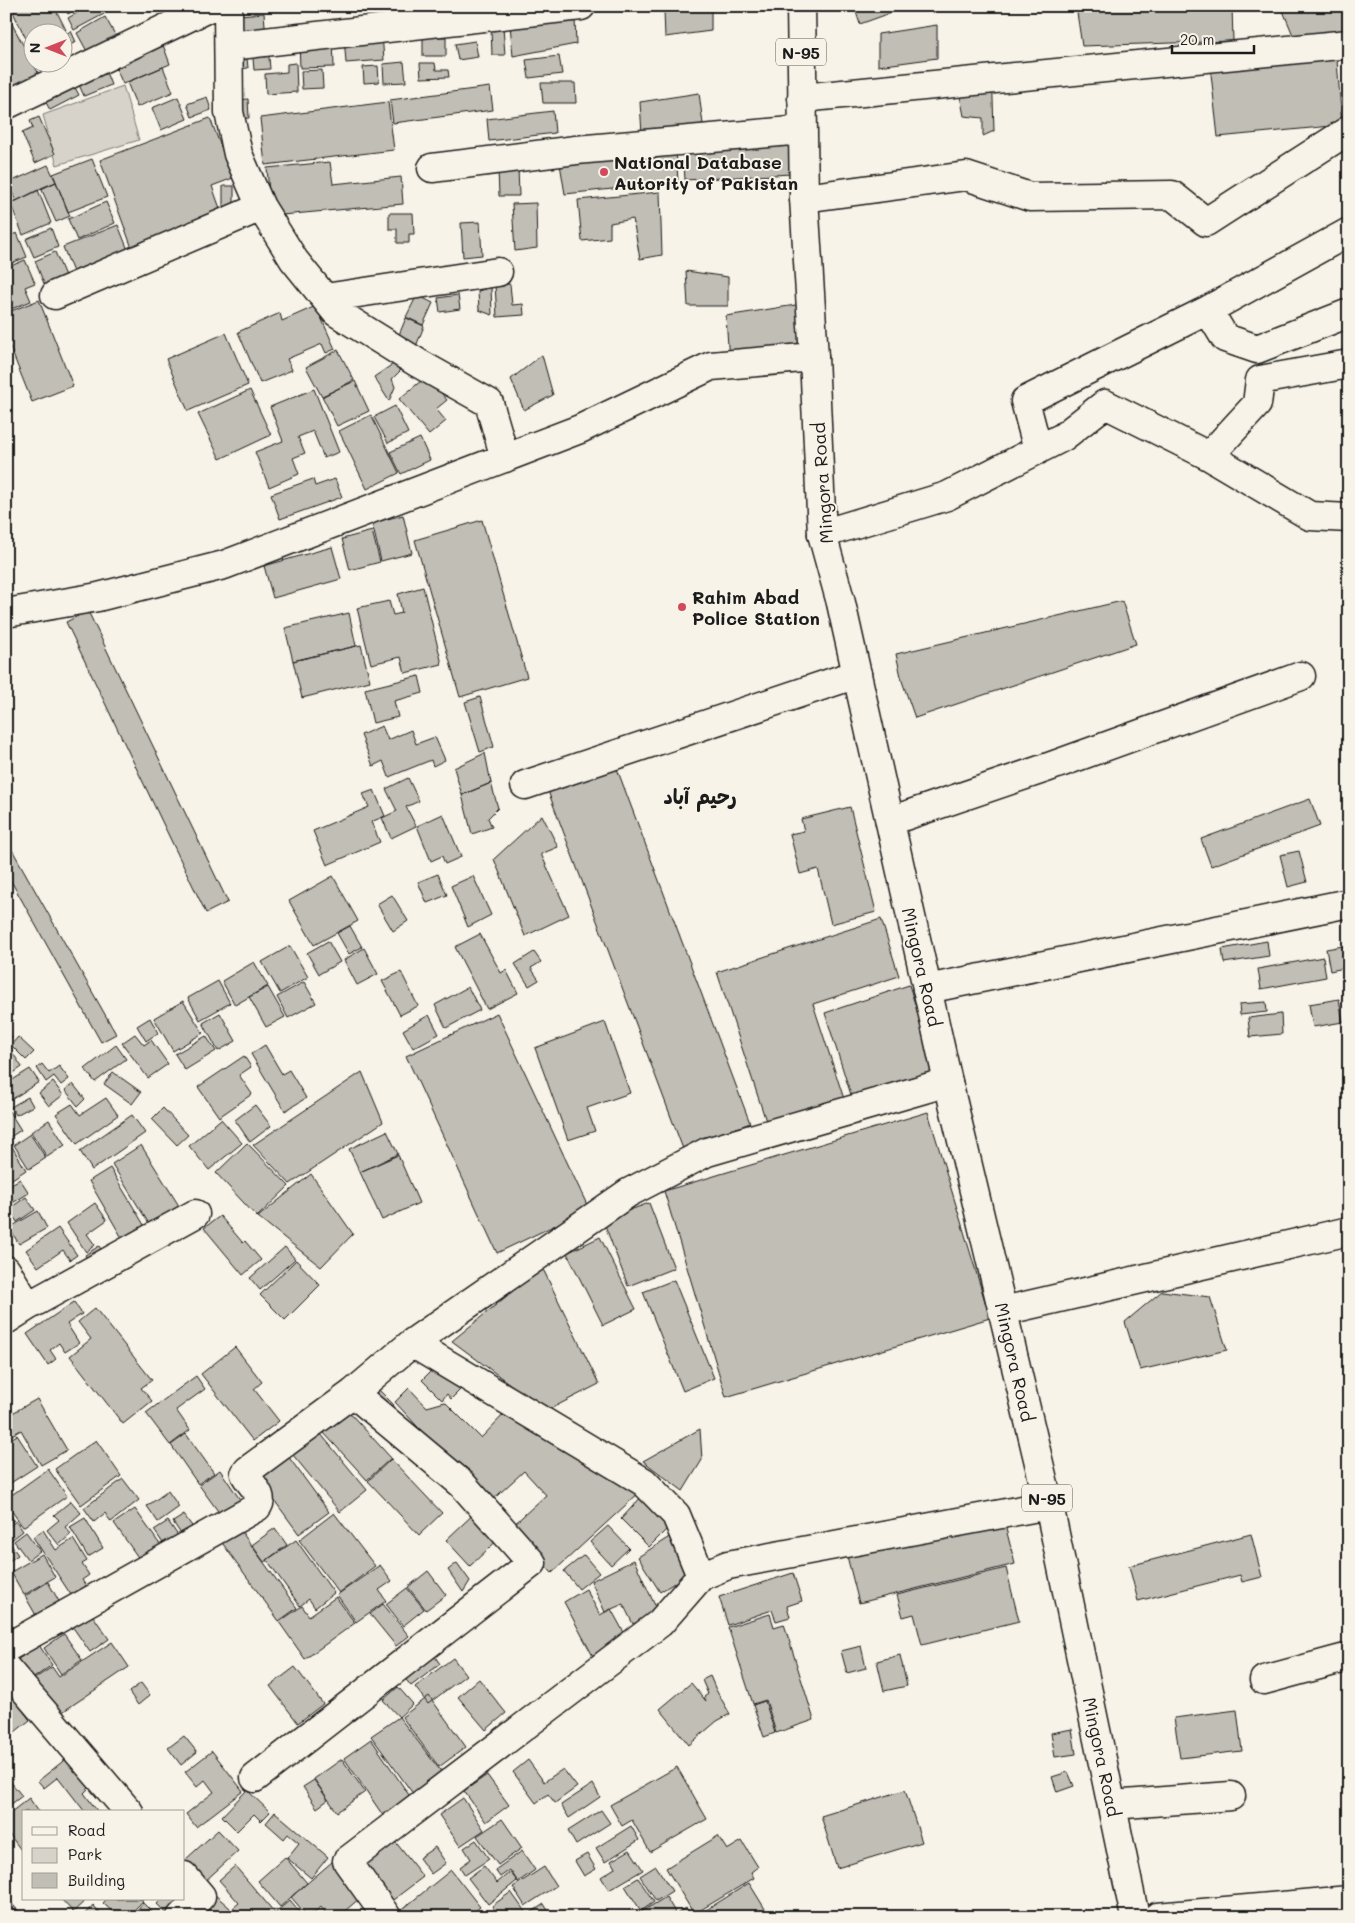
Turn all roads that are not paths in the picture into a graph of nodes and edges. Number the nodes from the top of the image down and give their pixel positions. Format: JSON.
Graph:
{"nodes":[{"id":1,"x":212,"y":6,"type":"edge"},
{"id":2,"x":228,"y":6,"type":"edge"},
{"id":3,"x":581,"y":6,"type":"edge"},
{"id":4,"x":800,"y":6,"type":"edge"},
{"id":5,"x":1349,"y":44,"type":"edge"},
{"id":6,"x":230,"y":46,"type":"junction"},
{"id":7,"x":802,"y":98,"type":"junction"},
{"id":8,"x":6,"y":105,"type":"edge"},
{"id":9,"x":802,"y":130,"type":"junction"},
{"id":10,"x":1349,"y":130,"type":"edge"},
{"id":11,"x":432,"y":168,"type":"dead end"},
{"id":12,"x":804,"y":198,"type":"junction"},
{"id":13,"x":261,"y":207,"type":"junction"},
{"id":14,"x":1349,"y":232,"type":"edge"},
{"id":15,"x":498,"y":272,"type":"dead end"},
{"id":16,"x":55,"y":295,"type":"dead end"},
{"id":17,"x":325,"y":298,"type":"junction"},
{"id":18,"x":1208,"y":310,"type":"junction"},
{"id":19,"x":1349,"y":313,"type":"edge"},
{"id":20,"x":814,"y":357,"type":"junction"},
{"id":21,"x":1349,"y":364,"type":"edge"},
{"id":22,"x":1038,"y":450,"type":"junction"},
{"id":23,"x":1209,"y":456,"type":"junction"},
{"id":24,"x":505,"y":458,"type":"junction"},
{"id":25,"x":1349,"y":518,"type":"edge"},
{"id":26,"x":822,"y":534,"type":"junction"},
{"id":27,"x":6,"y":613,"type":"edge"},
{"id":28,"x":857,"y":674,"type":"junction"},
{"id":29,"x":1301,"y":676,"type":"dead end"},
{"id":30,"x":525,"y":785,"type":"dead end"},
{"id":31,"x":890,"y":821,"type":"junction"},
{"id":32,"x":1349,"y":903,"type":"edge"},
{"id":33,"x":927,"y":989,"type":"junction"},
{"id":34,"x":948,"y":1082,"type":"junction"},
{"id":35,"x":195,"y":1214,"type":"dead end"},
{"id":36,"x":1349,"y":1231,"type":"edge"},
{"id":37,"x":6,"y":1270,"type":"edge"},
{"id":38,"x":1003,"y":1311,"type":"junction"},
{"id":39,"x":17,"y":1313,"type":"edge"},
{"id":40,"x":412,"y":1343,"type":"junction"},
{"id":41,"x":353,"y":1393,"type":"junction"},
{"id":42,"x":1049,"y":1505,"type":"junction"},
{"id":43,"x":701,"y":1576,"type":"junction"},
{"id":44,"x":6,"y":1648,"type":"edge"},
{"id":45,"x":1349,"y":1657,"type":"edge"},
{"id":46,"x":6,"y":1668,"type":"edge"},
{"id":47,"x":1264,"y":1680,"type":"dead end"},
{"id":48,"x":255,"y":1778,"type":"dead end"},
{"id":49,"x":1231,"y":1796,"type":"dead end"},
{"id":50,"x":1112,"y":1805,"type":"junction"},
{"id":51,"x":127,"y":1810,"type":"edge"},
{"id":52,"x":185,"y":1877,"type":"edge"},
{"id":53,"x":1349,"y":1900,"type":"edge"},
{"id":54,"x":382,"y":1915,"type":"edge"},
{"id":55,"x":181,"y":1917,"type":"edge"},
{"id":56,"x":1135,"y":1917,"type":"edge"},
{"id":57,"x":1157,"y":1917,"type":"edge"}],
"edges":[{"from":1,"to":8,"type":"street"},
{"from":2,"to":6,"type":"street"},
{"from":3,"to":6,"type":"street"},
{"from":4,"to":7,"type":"street","name":"Mingora Road","number":"N-95"},
{"from":5,"to":7,"type":"street"},
{"from":6,"to":13,"type":"street"},
{"from":7,"to":9,"type":"street","name":"Mingora Road","number":"N-95"},
{"from":9,"to":11,"type":"street"},
{"from":9,"to":12,"type":"street","name":"Mingora Road","number":"N-95"},
{"from":10,"to":12,"type":"street"},
{"from":12,"to":20,"type":"street","name":"Mingora Road","number":"N-95"},
{"from":13,"to":16,"type":"street"},
{"from":13,"to":17,"type":"street"},
{"from":14,"to":18,"type":"street"},
{"from":15,"to":17,"type":"street"},
{"from":17,"to":24,"type":"street"},
{"from":18,"to":19,"type":"street"},
{"from":18,"to":22,"type":"street"},
{"from":20,"to":24,"type":"street"},
{"from":20,"to":26,"type":"street","name":"Mingora Road","number":"N-95"},
{"from":21,"to":23,"type":"street"},
{"from":22,"to":23,"type":"street"},
{"from":22,"to":26,"type":"street"},
{"from":23,"to":25,"type":"street"},
{"from":24,"to":27,"type":"street"},
{"from":26,"to":28,"type":"street","name":"Mingora Road","number":"N-95"},
{"from":28,"to":30,"type":"street"},
{"from":28,"to":31,"type":"street","name":"Mingora Road","number":"N-95"},
{"from":29,"to":31,"type":"street"},
{"from":31,"to":33,"type":"street","name":"Mingora Road","number":"N-95"},
{"from":32,"to":33,"type":"street"},
{"from":33,"to":34,"type":"street","name":"Mingora Road","number":"N-95"},
{"from":34,"to":38,"type":"street","name":"Mingora Road","number":"N-95"},
{"from":34,"to":40,"type":"street"},
{"from":35,"to":39,"type":"street"},
{"from":36,"to":38,"type":"street"},
{"from":37,"to":39,"type":"street"},
{"from":38,"to":42,"type":"street","name":"Mingora Road","number":"N-95"},
{"from":40,"to":41,"type":"street"},
{"from":40,"to":43,"type":"street"},
{"from":41,"to":44,"type":"street"},
{"from":41,"to":48,"type":"street"},
{"from":42,"to":43,"type":"street"},
{"from":42,"to":50,"type":"street","name":"Mingora Road","number":"N-95"},
{"from":43,"to":54,"type":"street"},
{"from":45,"to":47,"type":"street"},
{"from":46,"to":51,"type":"street"},
{"from":49,"to":50,"type":"street"},
{"from":50,"to":56,"type":"street","name":"Mingora Road","number":"N-95"},
{"from":52,"to":55,"type":"street"},
{"from":53,"to":57,"type":"street"}]}
